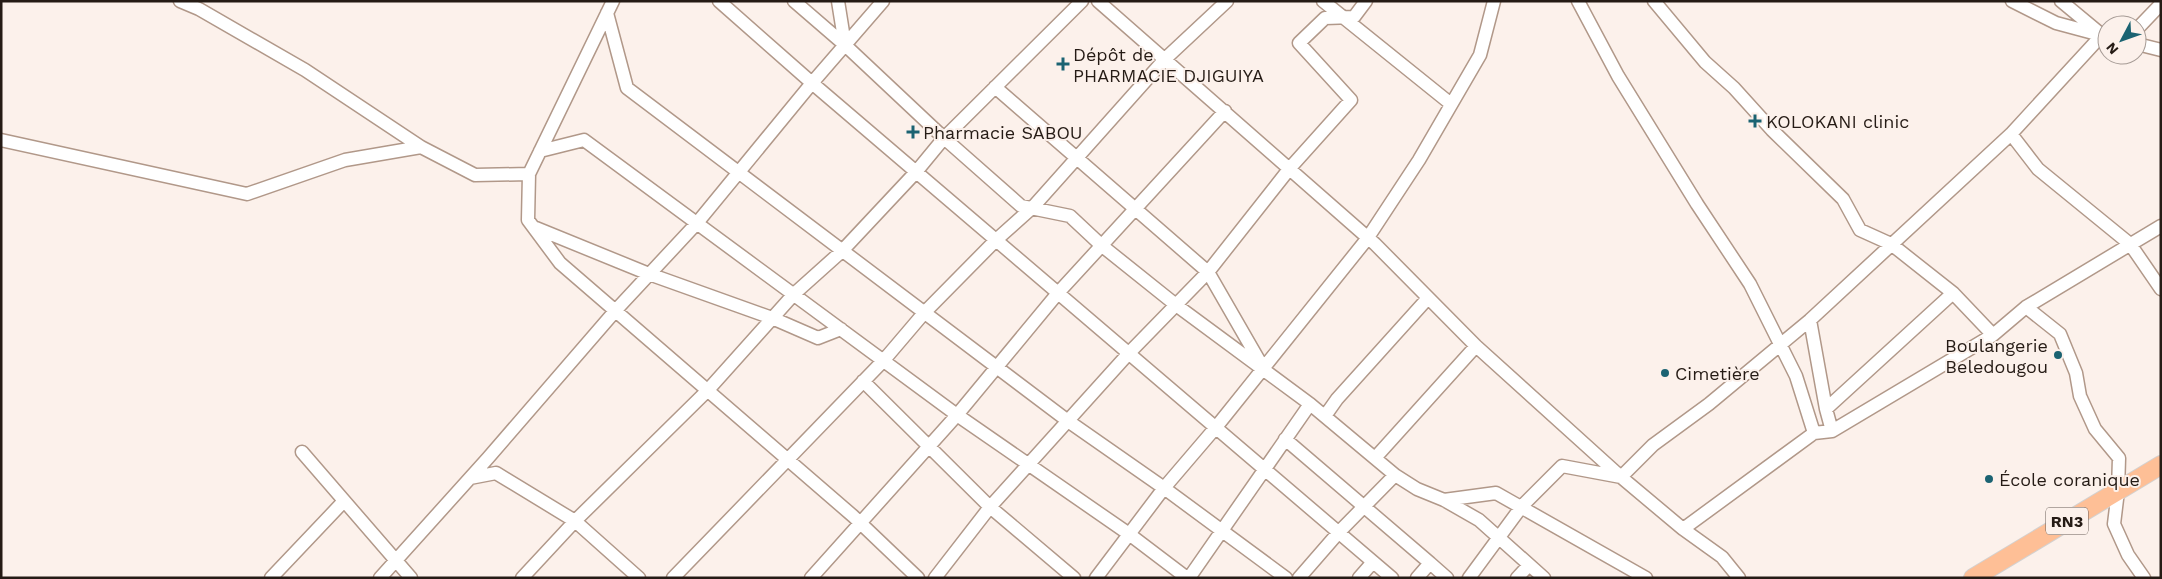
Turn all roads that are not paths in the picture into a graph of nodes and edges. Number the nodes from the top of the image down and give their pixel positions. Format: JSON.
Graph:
{"nodes":[{"id":1,"x":180,"y":1,"type":"edge"},
{"id":2,"x":719,"y":1,"type":"edge"},
{"id":3,"x":794,"y":1,"type":"edge"},
{"id":4,"x":838,"y":1,"type":"edge"},
{"id":5,"x":883,"y":1,"type":"edge"},
{"id":6,"x":1082,"y":1,"type":"edge"},
{"id":7,"x":1098,"y":1,"type":"edge"},
{"id":8,"x":1227,"y":1,"type":"edge"},
{"id":9,"x":1323,"y":1,"type":"edge"},
{"id":10,"x":1366,"y":1,"type":"edge"},
{"id":11,"x":1578,"y":1,"type":"edge"},
{"id":12,"x":1654,"y":1,"type":"edge"},
{"id":13,"x":2012,"y":1,"type":"edge"},
{"id":14,"x":2060,"y":1,"type":"edge"},
{"id":15,"x":1489,"y":3,"type":"edge"},
{"id":16,"x":2161,"y":4,"type":"edge"},
{"id":17,"x":609,"y":5,"type":"edge"},
{"id":18,"x":1342,"y":17,"type":"junction"},
{"id":19,"x":2147,"y":19,"type":"edge"},
{"id":20,"x":2097,"y":30,"type":"edge"},
{"id":21,"x":2097,"y":34,"type":"edge"},
{"id":22,"x":2097,"y":44,"type":"edge"},
{"id":23,"x":845,"y":45,"type":"junction"},
{"id":24,"x":2147,"y":46,"type":"edge"},
{"id":25,"x":2161,"y":50,"type":"edge"},
{"id":26,"x":1165,"y":59,"type":"junction"},
{"id":27,"x":812,"y":83,"type":"junction"},
{"id":28,"x":995,"y":87,"type":"junction"},
{"id":29,"x":1451,"y":104,"type":"junction"},
{"id":30,"x":1225,"y":111,"type":"junction"},
{"id":31,"x":2011,"y":134,"type":"junction"},
{"id":32,"x":944,"y":138,"type":"junction"},
{"id":33,"x":1,"y":140,"type":"edge"},
{"id":34,"x":422,"y":148,"type":"junction"},
{"id":35,"x":540,"y":150,"type":"junction"},
{"id":36,"x":1077,"y":158,"type":"junction"},
{"id":37,"x":1290,"y":168,"type":"junction"},
{"id":38,"x":738,"y":172,"type":"junction"},
{"id":39,"x":916,"y":172,"type":"junction"},
{"id":40,"x":529,"y":174,"type":"junction"},
{"id":41,"x":1033,"y":207,"type":"junction"},
{"id":42,"x":1134,"y":209,"type":"junction"},
{"id":43,"x":697,"y":223,"type":"junction"},
{"id":44,"x":2161,"y":226,"type":"edge"},
{"id":45,"x":534,"y":228,"type":"junction"},
{"id":46,"x":1367,"y":239,"type":"junction"},
{"id":47,"x":996,"y":240,"type":"junction"},
{"id":48,"x":1891,"y":244,"type":"junction"},
{"id":49,"x":2130,"y":244,"type":"junction"},
{"id":50,"x":1101,"y":245,"type":"junction"},
{"id":51,"x":842,"y":250,"type":"junction"},
{"id":52,"x":1208,"y":272,"type":"junction"},
{"id":53,"x":649,"y":274,"type":"junction"},
{"id":54,"x":2161,"y":288,"type":"edge"},
{"id":55,"x":1058,"y":292,"type":"junction"},
{"id":56,"x":1953,"y":293,"type":"junction"},
{"id":57,"x":794,"y":294,"type":"junction"},
{"id":58,"x":1428,"y":298,"type":"junction"},
{"id":59,"x":1176,"y":305,"type":"junction"},
{"id":60,"x":2026,"y":306,"type":"junction"},
{"id":61,"x":616,"y":310,"type":"junction"},
{"id":62,"x":924,"y":313,"type":"junction"},
{"id":63,"x":772,"y":318,"type":"junction"},
{"id":64,"x":1810,"y":320,"type":"junction"},
{"id":65,"x":841,"y":329,"type":"junction"},
{"id":66,"x":1993,"y":335,"type":"junction"},
{"id":67,"x":1476,"y":346,"type":"junction"},
{"id":68,"x":1781,"y":346,"type":"junction"},
{"id":69,"x":1129,"y":353,"type":"junction"},
{"id":70,"x":884,"y":360,"type":"junction"},
{"id":71,"x":996,"y":367,"type":"junction"},
{"id":72,"x":1263,"y":368,"type":"junction"},
{"id":73,"x":863,"y":382,"type":"junction"},
{"id":74,"x":708,"y":390,"type":"junction"},
{"id":75,"x":1310,"y":404,"type":"junction"},
{"id":76,"x":1826,"y":409,"type":"junction"},
{"id":77,"x":958,"y":415,"type":"junction"},
{"id":78,"x":1324,"y":416,"type":"junction"},
{"id":79,"x":1068,"y":422,"type":"junction"},
{"id":80,"x":1217,"y":426,"type":"junction"},
{"id":81,"x":1832,"y":431,"type":"junction"},
{"id":82,"x":1814,"y":433,"type":"junction"},
{"id":83,"x":1285,"y":439,"type":"junction"},
{"id":84,"x":930,"y":446,"type":"junction"},
{"id":85,"x":302,"y":452,"type":"dead end"},
{"id":86,"x":1375,"y":458,"type":"junction"},
{"id":87,"x":787,"y":459,"type":"junction"},
{"id":88,"x":1028,"y":465,"type":"junction"},
{"id":89,"x":2161,"y":465,"type":"edge"},
{"id":90,"x":1265,"y":468,"type":"junction"},
{"id":91,"x":1396,"y":475,"type":"junction"},
{"id":92,"x":1621,"y":477,"type":"junction"},
{"id":93,"x":470,"y":478,"type":"junction"},
{"id":94,"x":1164,"y":488,"type":"junction"},
{"id":95,"x":2118,"y":491,"type":"junction"},
{"id":96,"x":344,"y":500,"type":"junction"},
{"id":97,"x":1444,"y":500,"type":"junction"},
{"id":98,"x":1522,"y":506,"type":"junction"},
{"id":99,"x":990,"y":507,"type":"junction"},
{"id":100,"x":1364,"y":507,"type":"junction"},
{"id":101,"x":575,"y":520,"type":"junction"},
{"id":102,"x":861,"y":524,"type":"junction"},
{"id":103,"x":1683,"y":529,"type":"junction"},
{"id":104,"x":1222,"y":530,"type":"junction"},
{"id":105,"x":1339,"y":532,"type":"junction"},
{"id":106,"x":1128,"y":534,"type":"junction"},
{"id":107,"x":1498,"y":538,"type":"junction"},
{"id":108,"x":396,"y":560,"type":"junction"},
{"id":109,"x":1374,"y":562,"type":"junction"},
{"id":110,"x":1430,"y":563,"type":"junction"},
{"id":111,"x":1529,"y":565,"type":"junction"},
{"id":112,"x":914,"y":577,"type":"edge"},
{"id":113,"x":271,"y":578,"type":"edge"},
{"id":114,"x":380,"y":578,"type":"edge"},
{"id":115,"x":411,"y":578,"type":"edge"},
{"id":116,"x":522,"y":578,"type":"edge"},
{"id":117,"x":639,"y":578,"type":"edge"},
{"id":118,"x":673,"y":578,"type":"edge"},
{"id":119,"x":811,"y":578,"type":"edge"},
{"id":120,"x":935,"y":578,"type":"edge"},
{"id":121,"x":1074,"y":578,"type":"edge"},
{"id":122,"x":1096,"y":578,"type":"edge"},
{"id":123,"x":1188,"y":578,"type":"edge"},
{"id":124,"x":1286,"y":578,"type":"edge"},
{"id":125,"x":1299,"y":578,"type":"edge"},
{"id":126,"x":1359,"y":578,"type":"edge"},
{"id":127,"x":1392,"y":578,"type":"edge"},
{"id":128,"x":1417,"y":578,"type":"edge"},
{"id":129,"x":1447,"y":578,"type":"edge"},
{"id":130,"x":1469,"y":578,"type":"edge"},
{"id":131,"x":1517,"y":578,"type":"edge"},
{"id":132,"x":1544,"y":578,"type":"edge"},
{"id":133,"x":1646,"y":578,"type":"edge"},
{"id":134,"x":1739,"y":578,"type":"edge"},
{"id":135,"x":1973,"y":578,"type":"edge"},
{"id":136,"x":2144,"y":578,"type":"edge"}],
"edges":[{"from":1,"to":34,"type":"street"},
{"from":2,"to":27,"type":"street"},
{"from":3,"to":23,"type":"street"},
{"from":4,"to":23,"type":"street"},
{"from":5,"to":23,"type":"street"},
{"from":6,"to":28,"type":"street"},
{"from":7,"to":26,"type":"street"},
{"from":8,"to":26,"type":"street"},
{"from":9,"to":18,"type":"street"},
{"from":10,"to":18,"type":"street"},
{"from":11,"to":68,"type":"street"},
{"from":12,"to":48,"type":"street"},
{"from":13,"to":21,"type":"street"},
{"from":14,"to":20,"type":"street"},
{"from":15,"to":29,"type":"street"},
{"from":16,"to":19,"type":"street"},
{"from":17,"to":35,"type":"street"},
{"from":17,"to":38,"type":"street"},
{"from":18,"to":29,"type":"street"},
{"from":18,"to":37,"type":"street"},
{"from":22,"to":31,"type":"street"},
{"from":23,"to":27,"type":"street"},
{"from":23,"to":32,"type":"street"},
{"from":24,"to":25,"type":"street"},
{"from":26,"to":30,"type":"street"},
{"from":26,"to":36,"type":"street"},
{"from":27,"to":38,"type":"street"},
{"from":27,"to":39,"type":"street"},
{"from":28,"to":32,"type":"street"},
{"from":28,"to":36,"type":"street"},
{"from":29,"to":46,"type":"street"},
{"from":30,"to":37,"type":"street"},
{"from":30,"to":42,"type":"street"},
{"from":31,"to":48,"type":"street"},
{"from":31,"to":49,"type":"street"},
{"from":32,"to":39,"type":"street"},
{"from":32,"to":41,"type":"street"},
{"from":33,"to":34,"type":"street"},
{"from":34,"to":40,"type":"street"},
{"from":35,"to":40,"type":"street"},
{"from":35,"to":43,"type":"street"},
{"from":36,"to":41,"type":"street"},
{"from":36,"to":42,"type":"street"},
{"from":37,"to":46,"type":"street"},
{"from":37,"to":52,"type":"street"},
{"from":38,"to":43,"type":"street"},
{"from":38,"to":51,"type":"street"},
{"from":39,"to":47,"type":"street"},
{"from":39,"to":51,"type":"street"},
{"from":40,"to":45,"type":"street"},
{"from":41,"to":47,"type":"street"},
{"from":41,"to":50,"type":"street"},
{"from":42,"to":50,"type":"street"},
{"from":42,"to":52,"type":"street"},
{"from":43,"to":53,"type":"street"},
{"from":43,"to":57,"type":"street"},
{"from":44,"to":49,"type":"street"},
{"from":45,"to":53,"type":"street"},
{"from":45,"to":61,"type":"street"},
{"from":46,"to":58,"type":"street"},
{"from":46,"to":72,"type":"street"},
{"from":47,"to":55,"type":"street"},
{"from":47,"to":62,"type":"street"},
{"from":48,"to":56,"type":"street"},
{"from":48,"to":64,"type":"street"},
{"from":49,"to":54,"type":"street"},
{"from":49,"to":60,"type":"street"},
{"from":50,"to":55,"type":"street"},
{"from":50,"to":59,"type":"street"},
{"from":51,"to":57,"type":"street"},
{"from":51,"to":62,"type":"street"},
{"from":52,"to":59,"type":"street"},
{"from":52,"to":72,"type":"street"},
{"from":53,"to":61,"type":"street"},
{"from":53,"to":63,"type":"street"},
{"from":55,"to":69,"type":"street"},
{"from":55,"to":71,"type":"street"},
{"from":56,"to":66,"type":"street"},
{"from":56,"to":76,"type":"street"},
{"from":57,"to":63,"type":"street"},
{"from":57,"to":65,"type":"street"},
{"from":58,"to":67,"type":"street"},
{"from":58,"to":78,"type":"street"},
{"from":59,"to":69,"type":"street"},
{"from":59,"to":72,"type":"street"},
{"from":60,"to":66,"type":"street"},
{"from":60,"to":95,"type":"street"},
{"from":61,"to":74,"type":"street"},
{"from":61,"to":93,"type":"street"},
{"from":62,"to":70,"type":"street"},
{"from":62,"to":71,"type":"street"},
{"from":63,"to":65,"type":"street"},
{"from":63,"to":74,"type":"street"},
{"from":64,"to":68,"type":"street"},
{"from":64,"to":76,"type":"street"},
{"from":65,"to":70,"type":"street"},
{"from":66,"to":81,"type":"street"},
{"from":67,"to":86,"type":"street"},
{"from":67,"to":92,"type":"street"},
{"from":68,"to":82,"type":"street"},
{"from":68,"to":92,"type":"street"},
{"from":69,"to":79,"type":"street"},
{"from":69,"to":80,"type":"street"},
{"from":70,"to":73,"type":"street"},
{"from":70,"to":77,"type":"street"},
{"from":71,"to":77,"type":"street"},
{"from":71,"to":79,"type":"street"},
{"from":72,"to":75,"type":"street"},
{"from":72,"to":80,"type":"street"},
{"from":73,"to":84,"type":"street"},
{"from":73,"to":87,"type":"street"},
{"from":74,"to":87,"type":"street"},
{"from":74,"to":101,"type":"street"},
{"from":75,"to":78,"type":"street"},
{"from":75,"to":83,"type":"street"},
{"from":76,"to":81,"type":"street"},
{"from":77,"to":84,"type":"street"},
{"from":77,"to":88,"type":"street"},
{"from":78,"to":86,"type":"street"},
{"from":79,"to":88,"type":"street"},
{"from":79,"to":94,"type":"street"},
{"from":80,"to":90,"type":"street"},
{"from":80,"to":94,"type":"street"},
{"from":81,"to":82,"type":"street"},
{"from":82,"to":103,"type":"street"},
{"from":83,"to":90,"type":"street"},
{"from":83,"to":100,"type":"street"},
{"from":84,"to":99,"type":"street"},
{"from":84,"to":102,"type":"street"},
{"from":85,"to":96,"type":"street"},
{"from":86,"to":91,"type":"street"},
{"from":87,"to":102,"type":"street"},
{"from":87,"to":118,"type":"street"},
{"from":88,"to":99,"type":"street"},
{"from":88,"to":106,"type":"street"},
{"from":89,"to":95,"type":"highway","number":"RN3"},
{"from":90,"to":104,"type":"street"},
{"from":90,"to":105,"type":"street"},
{"from":91,"to":97,"type":"street"},
{"from":91,"to":100,"type":"street"},
{"from":92,"to":98,"type":"street"},
{"from":92,"to":103,"type":"street"},
{"from":93,"to":101,"type":"street"},
{"from":93,"to":108,"type":"street"},
{"from":94,"to":104,"type":"street"},
{"from":94,"to":106,"type":"street"},
{"from":95,"to":135,"type":"highway","number":"RN3"},
{"from":95,"to":136,"type":"street"},
{"from":96,"to":108,"type":"street"},
{"from":96,"to":113,"type":"street"},
{"from":97,"to":98,"type":"street"},
{"from":97,"to":107,"type":"street"},
{"from":98,"to":107,"type":"street"},
{"from":98,"to":133,"type":"street"},
{"from":99,"to":120,"type":"street"},
{"from":99,"to":121,"type":"street"},
{"from":100,"to":105,"type":"street"},
{"from":100,"to":110,"type":"street"},
{"from":101,"to":116,"type":"street"},
{"from":101,"to":117,"type":"street"},
{"from":102,"to":112,"type":"street"},
{"from":102,"to":119,"type":"street"},
{"from":103,"to":134,"type":"street"},
{"from":104,"to":123,"type":"street"},
{"from":104,"to":124,"type":"street"},
{"from":105,"to":109,"type":"street"},
{"from":105,"to":125,"type":"street"},
{"from":106,"to":122,"type":"street"},
{"from":106,"to":123,"type":"street"},
{"from":107,"to":111,"type":"street"},
{"from":107,"to":130,"type":"street"},
{"from":108,"to":114,"type":"street"},
{"from":108,"to":115,"type":"street"},
{"from":109,"to":126,"type":"street"},
{"from":109,"to":127,"type":"street"},
{"from":110,"to":128,"type":"street"},
{"from":110,"to":129,"type":"street"},
{"from":111,"to":131,"type":"street"},
{"from":111,"to":132,"type":"street"}]}
